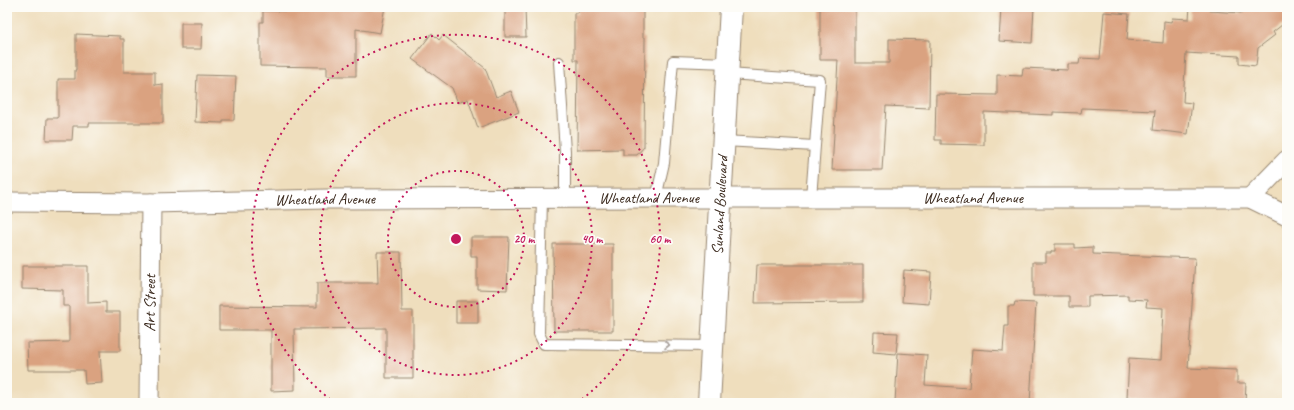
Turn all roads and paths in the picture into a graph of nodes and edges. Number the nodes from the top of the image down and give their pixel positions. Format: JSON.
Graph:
{"nodes":[{"id":1,"x":731,"y":7,"type":"edge"},
{"id":2,"x":559,"y":62,"type":"dead end"},
{"id":3,"x":728,"y":69,"type":"junction"},
{"id":4,"x":724,"y":141,"type":"junction"},
{"id":5,"x":815,"y":146,"type":"junction"},
{"id":6,"x":1287,"y":160,"type":"edge"},
{"id":7,"x":542,"y":198,"type":"junction"},
{"id":8,"x":564,"y":198,"type":"junction"},
{"id":9,"x":656,"y":198,"type":"junction"},
{"id":10,"x":720,"y":198,"type":"junction"},
{"id":11,"x":811,"y":198,"type":"junction"},
{"id":12,"x":1250,"y":198,"type":"junction"},
{"id":13,"x":7,"y":202,"type":"edge"},
{"id":14,"x":151,"y":203,"type":"junction"},
{"id":15,"x":1287,"y":216,"type":"edge"},
{"id":16,"x":712,"y":346,"type":"junction"},
{"id":17,"x":149,"y":403,"type":"edge"},
{"id":18,"x":709,"y":403,"type":"edge"}],
"edges":[{"from":1,"to":3,"type":"main road","name":"Sunland Boulevard"},
{"from":2,"to":8,"type":"lane"},
{"from":3,"to":4,"type":"main road","name":"Sunland Boulevard"},
{"from":3,"to":5,"type":"lane"},
{"from":3,"to":9,"type":"lane"},
{"from":4,"to":5,"type":"lane"},
{"from":4,"to":10,"type":"main road","name":"Sunland Boulevard"},
{"from":5,"to":11,"type":"lane"},
{"from":6,"to":12,"type":"street"},
{"from":7,"to":8,"type":"street","name":"Wheatland Avenue"},
{"from":7,"to":14,"type":"street","name":"Wheatland Avenue"},
{"from":7,"to":16,"type":"lane","one_way":true},
{"from":8,"to":9,"type":"street","name":"Wheatland Avenue"},
{"from":9,"to":10,"type":"street","name":"Wheatland Avenue"},
{"from":10,"to":11,"type":"street","name":"Wheatland Avenue"},
{"from":10,"to":16,"type":"main road","name":"Sunland Boulevard"},
{"from":11,"to":12,"type":"street","name":"Wheatland Avenue"},
{"from":12,"to":15,"type":"street","name":"Wheatland Avenue"},
{"from":13,"to":14,"type":"street","name":"Wheatland Avenue"},
{"from":14,"to":17,"type":"street","name":"Art Street"},
{"from":16,"to":18,"type":"main road","name":"Sunland Boulevard"}]}
